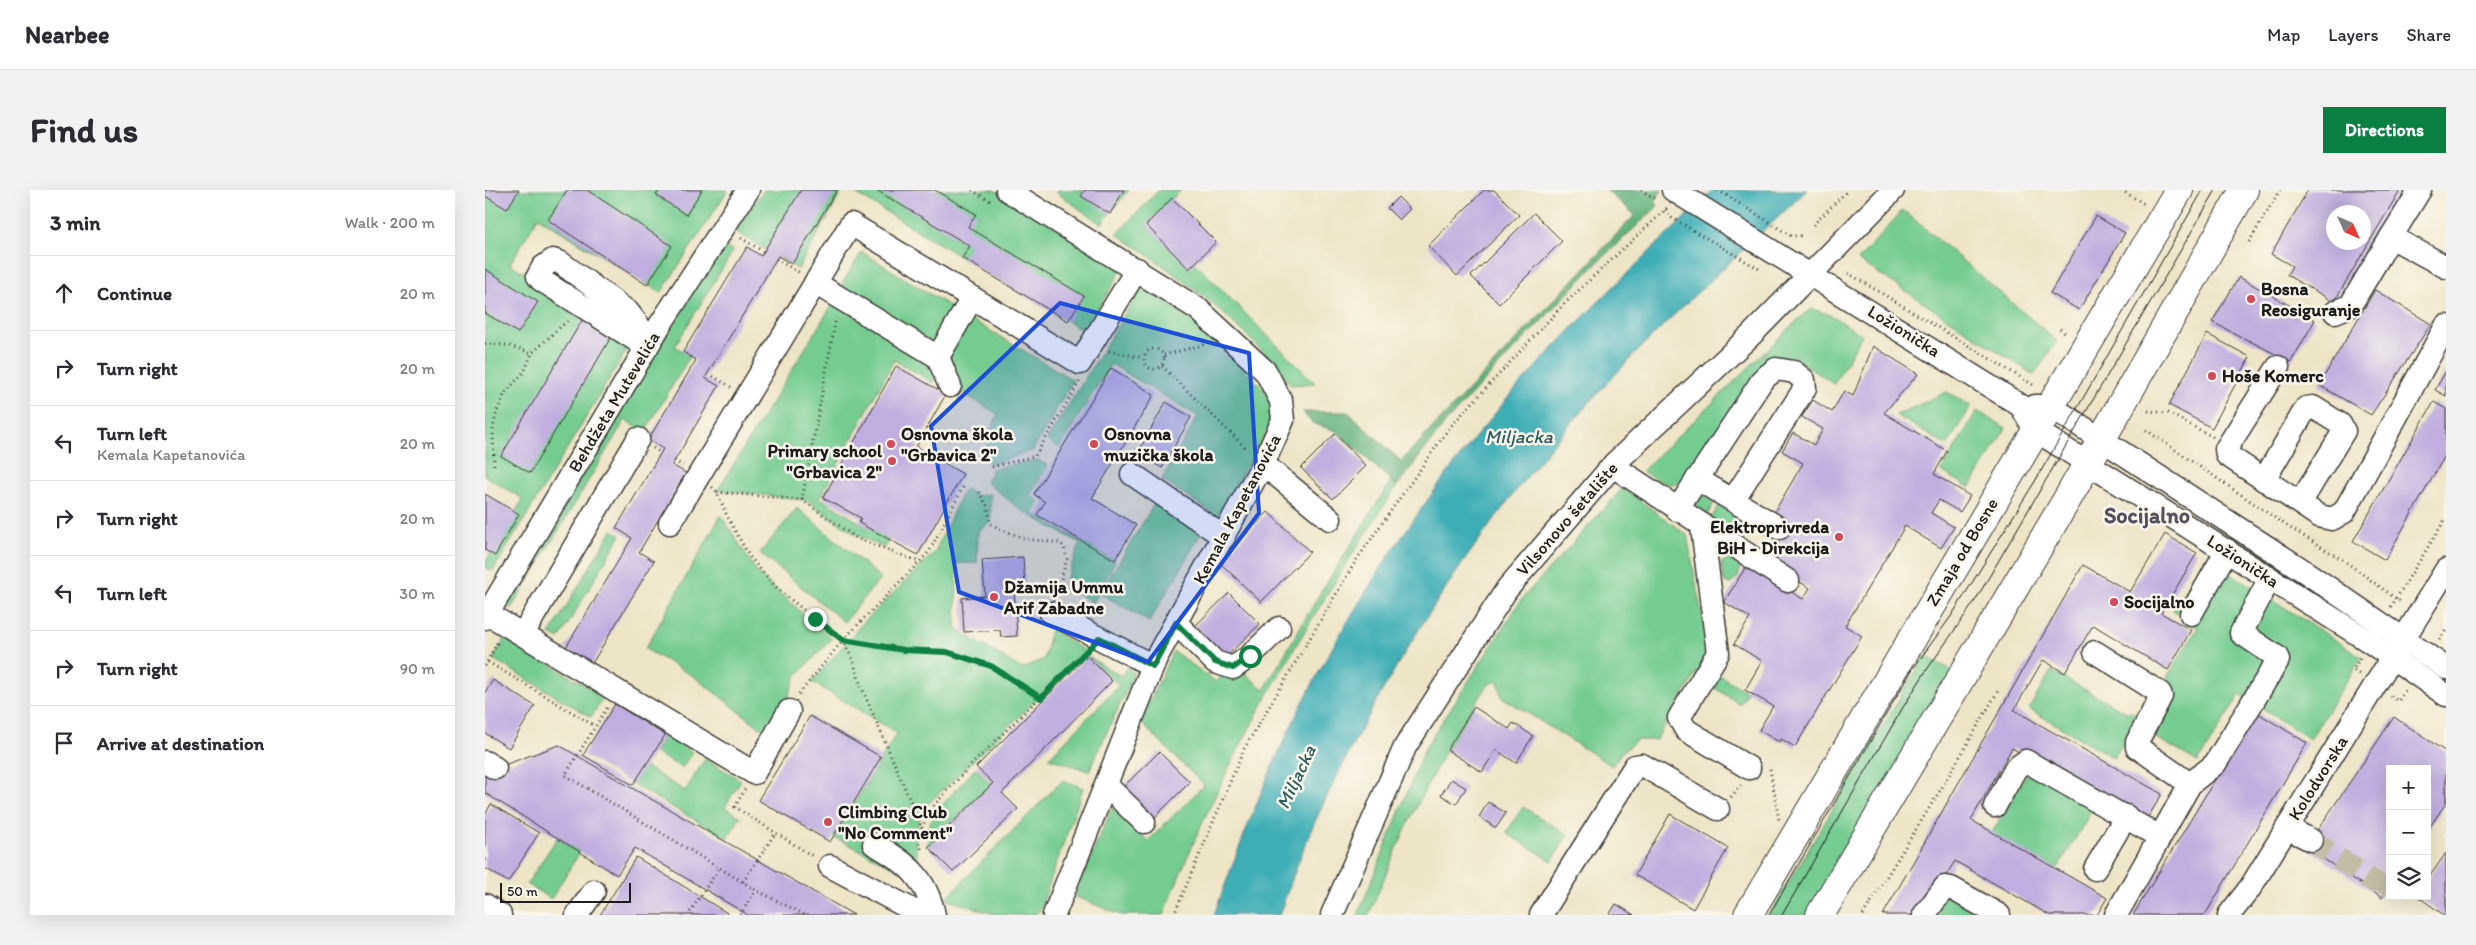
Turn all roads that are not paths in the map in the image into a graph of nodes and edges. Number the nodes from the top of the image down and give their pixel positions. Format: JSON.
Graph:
{"nodes":[{"id":1,"x":748,"y":190,"type":"edge"},
{"id":2,"x":1007,"y":190,"type":"edge"},
{"id":3,"x":1893,"y":190,"type":"edge"},
{"id":4,"x":2179,"y":190,"type":"edge"},
{"id":5,"x":2244,"y":190,"type":"edge"},
{"id":6,"x":2420,"y":190,"type":"edge"},
{"id":7,"x":1032,"y":196,"type":"edge"},
{"id":8,"x":1674,"y":201,"type":"edge"},
{"id":9,"x":2391,"y":237,"type":"junction"},
{"id":10,"x":2446,"y":267,"type":"edge"},
{"id":11,"x":1137,"y":269,"type":"junction"},
{"id":12,"x":1810,"y":275,"type":"junction"},
{"id":13,"x":815,"y":283,"type":"junction"},
{"id":14,"x":972,"y":298,"type":"junction"},
{"id":15,"x":2335,"y":312,"type":"dead end"},
{"id":16,"x":2446,"y":326,"type":"edge"},
{"id":17,"x":642,"y":344,"type":"junction"},
{"id":18,"x":938,"y":357,"type":"junction"},
{"id":19,"x":2279,"y":367,"type":"dead end"},
{"id":20,"x":949,"y":386,"type":"dead end"},
{"id":21,"x":2046,"y":398,"type":"junction"},
{"id":22,"x":2021,"y":406,"type":"junction"},
{"id":23,"x":2035,"y":430,"type":"junction"},
{"id":24,"x":638,"y":438,"type":"dead end"},
{"id":25,"x":2102,"y":439,"type":"junction"},
{"id":26,"x":1615,"y":463,"type":"junction"},
{"id":27,"x":2089,"y":463,"type":"junction"},
{"id":28,"x":1263,"y":464,"type":"junction"},
{"id":29,"x":1132,"y":474,"type":"dead end"},
{"id":30,"x":1697,"y":479,"type":"junction"},
{"id":31,"x":2264,"y":480,"type":"junction"},
{"id":32,"x":1733,"y":500,"type":"junction"},
{"id":33,"x":2300,"y":503,"type":"junction"},
{"id":34,"x":1677,"y":510,"type":"junction"},
{"id":35,"x":1330,"y":519,"type":"dead end"},
{"id":36,"x":670,"y":523,"type":"dead end"},
{"id":37,"x":1702,"y":527,"type":"junction"},
{"id":38,"x":1779,"y":528,"type":"dead end"},
{"id":39,"x":1224,"y":537,"type":"junction"},
{"id":40,"x":2227,"y":550,"type":"junction"},
{"id":41,"x":2446,"y":570,"type":"edge"},
{"id":42,"x":2270,"y":578,"type":"junction"},
{"id":43,"x":1788,"y":581,"type":"dead end"},
{"id":44,"x":494,"y":583,"type":"edge"},
{"id":45,"x":1051,"y":613,"type":"road end"},
{"id":46,"x":2191,"y":614,"type":"dead end"},
{"id":47,"x":486,"y":616,"type":"edge"},
{"id":48,"x":1176,"y":623,"type":"junction"},
{"id":49,"x":1279,"y":628,"type":"dead end"},
{"id":50,"x":515,"y":630,"type":"junction"},
{"id":51,"x":2398,"y":648,"type":"junction"},
{"id":52,"x":2095,"y":652,"type":"dead end"},
{"id":53,"x":1153,"y":666,"type":"junction"},
{"id":54,"x":2446,"y":668,"type":"edge"},
{"id":55,"x":2446,"y":695,"type":"edge"},
{"id":56,"x":789,"y":711,"type":"road end"},
{"id":57,"x":1749,"y":768,"type":"road end"},
{"id":58,"x":2190,"y":784,"type":"junction"},
{"id":59,"x":1106,"y":785,"type":"junction"},
{"id":60,"x":1995,"y":806,"type":"dead end"},
{"id":61,"x":1718,"y":809,"type":"road end"},
{"id":62,"x":2126,"y":816,"type":"junction"},
{"id":63,"x":1144,"y":822,"type":"dead end"},
{"id":64,"x":2287,"y":828,"type":"junction"},
{"id":65,"x":2160,"y":837,"type":"junction"},
{"id":66,"x":2311,"y":840,"type":"tunnel mouth"},
{"id":67,"x":873,"y":844,"type":"dead end"},
{"id":68,"x":822,"y":862,"type":"road end"},
{"id":69,"x":2095,"y":869,"type":"dead end"},
{"id":70,"x":594,"y":891,"type":"dead end"},
{"id":71,"x":485,"y":905,"type":"edge"},
{"id":72,"x":500,"y":915,"type":"edge"},
{"id":73,"x":577,"y":915,"type":"edge"},
{"id":74,"x":922,"y":915,"type":"edge"},
{"id":75,"x":934,"y":915,"type":"edge"},
{"id":76,"x":1054,"y":915,"type":"edge"},
{"id":77,"x":1332,"y":915,"type":"edge"},
{"id":78,"x":1541,"y":915,"type":"edge"},
{"id":79,"x":1748,"y":915,"type":"edge"},
{"id":80,"x":1820,"y":915,"type":"edge"},
{"id":81,"x":1924,"y":915,"type":"edge"},
{"id":82,"x":1999,"y":915,"type":"edge"},
{"id":83,"x":2116,"y":915,"type":"edge"},
{"id":84,"x":2229,"y":915,"type":"edge"}],
"edges":[{"from":1,"to":17,"type":"street","name":"Behdžeta Mutevelića"},
{"from":2,"to":7,"type":"street","name":"Kemala Kapetanovića"},
{"from":3,"to":12,"type":"street","name":"Vilsonovo šetalište"},
{"from":4,"to":21,"type":"main road","name":"Zmaja od Bosne"},
{"from":5,"to":25,"type":"main road"},
{"from":6,"to":9,"type":"street"},
{"from":7,"to":11,"type":"street","name":"Kemala Kapetanovića"},
{"from":8,"to":12,"type":"street","name":"Ložionička"},
{"from":9,"to":10,"type":"street"},
{"from":9,"to":15,"type":"street"},
{"from":11,"to":14,"type":"street"},
{"from":11,"to":28,"type":"street","name":"Kemala Kapetanovića"},
{"from":12,"to":22,"type":"street","name":"Ložionička"},
{"from":12,"to":26,"type":"street","name":"Vilsonovo šetalište"},
{"from":13,"to":14,"type":"street"},
{"from":13,"to":18,"type":"street"},
{"from":13,"to":36,"type":"street"},
{"from":14,"to":18,"type":"street"},
{"from":16,"to":33,"type":"street"},
{"from":17,"to":17,"type":"street"},
{"from":17,"to":44,"type":"street","name":"Behdžeta Mutevelića"},
{"from":18,"to":20,"type":"street"},
{"from":19,"to":31,"type":"street"},
{"from":21,"to":22,"type":"street"},
{"from":21,"to":23,"type":"main road","name":"Zmaja od Bosne"},
{"from":21,"to":25,"type":"street","name":"Ložionička"},
{"from":22,"to":23,"type":"street","name":"Ložionička"},
{"from":23,"to":27,"type":"street","name":"Ložionička"},
{"from":23,"to":79,"type":"main road","name":"Zmaja od Bosne"},
{"from":24,"to":50,"type":"street"},
{"from":25,"to":27,"type":"main road"},
{"from":25,"to":51,"type":"street","name":"Ložionička"},
{"from":26,"to":34,"type":"street"},
{"from":26,"to":77,"type":"street","name":"Vilsonovo šetalište"},
{"from":27,"to":40,"type":"street","name":"Ložionička"},
{"from":27,"to":80,"type":"main road"},
{"from":28,"to":35,"type":"street"},
{"from":28,"to":39,"type":"street","name":"Kemala Kapetanovića"},
{"from":29,"to":39,"type":"street"},
{"from":30,"to":32,"type":"street"},
{"from":30,"to":32,"type":"street"},
{"from":30,"to":34,"type":"street"},
{"from":31,"to":33,"type":"street"},
{"from":31,"to":33,"type":"street"},
{"from":32,"to":38,"type":"street"},
{"from":34,"to":37,"type":"street"},
{"from":37,"to":43,"type":"street"},
{"from":37,"to":57,"type":"street"},
{"from":39,"to":48,"type":"street","name":"Kemala Kapetanovića"},
{"from":40,"to":42,"type":"street","name":"Ložionička"},
{"from":40,"to":46,"type":"street"},
{"from":41,"to":51,"type":"street","name":"Kolodvorska"},
{"from":42,"to":51,"type":"street","name":"Ložionička"},
{"from":42,"to":58,"type":"street"},
{"from":44,"to":47,"type":"street","name":"Behdžeta Mutevelića"},
{"from":45,"to":53,"type":"street"},
{"from":47,"to":50,"type":"street"},
{"from":48,"to":49,"type":"street"},
{"from":48,"to":53,"type":"street","name":"Kemala Kapetanovića"},
{"from":50,"to":56,"type":"street"},
{"from":51,"to":54,"type":"street","name":"Ložionička"},
{"from":51,"to":55,"type":"street","name":"Ložionička"},
{"from":51,"to":64,"type":"street","name":"Kolodvorska"},
{"from":52,"to":58,"type":"street"},
{"from":53,"to":59,"type":"street","name":"Kemala Kapetanovića"},
{"from":58,"to":65,"type":"street"},
{"from":59,"to":63,"type":"street"},
{"from":59,"to":76,"type":"street","name":"Kemala Kapetanovića"},
{"from":60,"to":62,"type":"street"},
{"from":61,"to":78,"type":"street"},
{"from":62,"to":65,"type":"street"},
{"from":62,"to":69,"type":"street"},
{"from":64,"to":66,"type":"street"},
{"from":64,"to":84,"type":"street","name":"Kolodvorska"},
{"from":65,"to":83,"type":"street"},
{"from":67,"to":75,"type":"street"},
{"from":68,"to":74,"type":"street"},
{"from":70,"to":73,"type":"street"},
{"from":71,"to":72,"type":"street"},
{"from":81,"to":82,"type":"street"}]}
